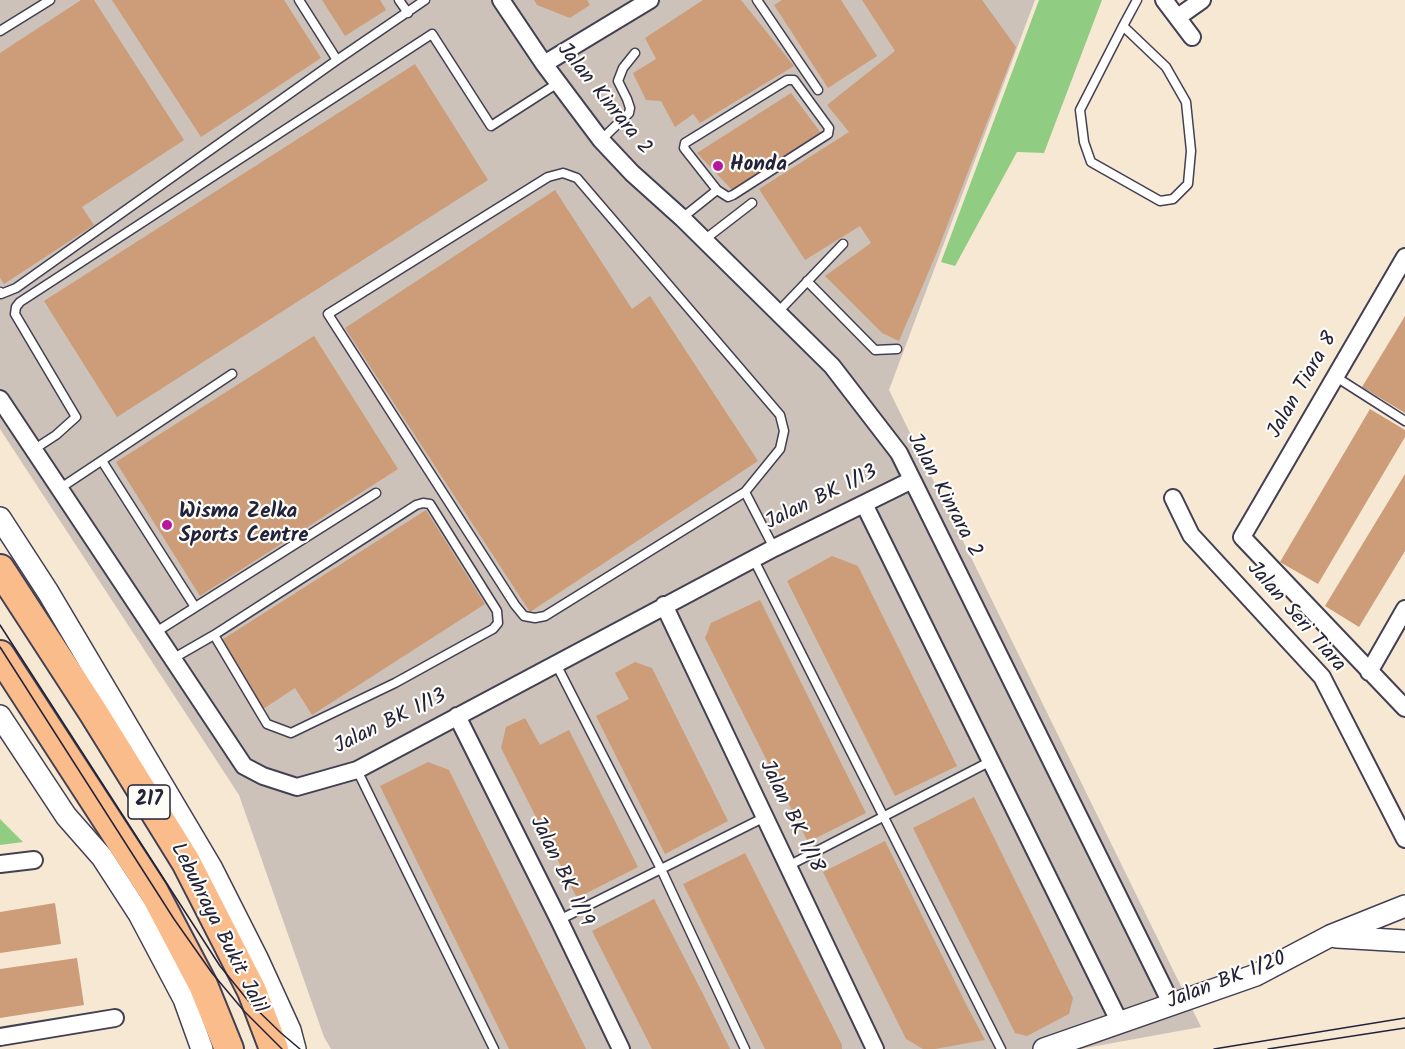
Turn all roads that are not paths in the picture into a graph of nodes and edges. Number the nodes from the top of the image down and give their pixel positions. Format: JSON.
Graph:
{"nodes":[{"id":1,"x":50,"y":0,"type":"edge"},
{"id":2,"x":299,"y":0,"type":"edge"},
{"id":3,"x":399,"y":0,"type":"edge"},
{"id":4,"x":425,"y":0,"type":"edge"},
{"id":5,"x":501,"y":0,"type":"edge"},
{"id":6,"x":650,"y":0,"type":"edge"},
{"id":7,"x":757,"y":0,"type":"edge"},
{"id":8,"x":1137,"y":0,"type":"edge"},
{"id":9,"x":1164,"y":0,"type":"edge"},
{"id":10,"x":1202,"y":0,"type":"edge"},
{"id":11,"x":408,"y":13,"type":"junction"},
{"id":12,"x":1178,"y":17,"type":"junction"},
{"id":13,"x":1123,"y":26,"type":"junction"},
{"id":14,"x":0,"y":31,"type":"edge"},
{"id":15,"x":1192,"y":37,"type":"dead end"},
{"id":16,"x":635,"y":53,"type":"dead end"},
{"id":17,"x":337,"y":60,"type":"junction"},
{"id":18,"x":544,"y":64,"type":"junction"},
{"id":19,"x":558,"y":83,"type":"junction"},
{"id":20,"x":818,"y":90,"type":"dead end"},
{"id":21,"x":601,"y":140,"type":"junction"},
{"id":22,"x":717,"y":190,"type":"junction"},
{"id":23,"x":752,"y":203,"type":"dead end"},
{"id":24,"x":682,"y":218,"type":"junction"},
{"id":25,"x":704,"y":240,"type":"junction"},
{"id":26,"x":843,"y":244,"type":"dead end"},
{"id":27,"x":1405,"y":257,"type":"edge"},
{"id":28,"x":807,"y":282,"type":"junction"},
{"id":29,"x":0,"y":292,"type":"edge"},
{"id":30,"x":778,"y":312,"type":"junction"},
{"id":31,"x":897,"y":349,"type":"dead end"},
{"id":32,"x":232,"y":374,"type":"dead end"},
{"id":33,"x":1336,"y":377,"type":"junction"},
{"id":34,"x":0,"y":399,"type":"edge"},
{"id":35,"x":1405,"y":420,"type":"edge"},
{"id":36,"x":33,"y":450,"type":"junction"},
{"id":37,"x":102,"y":461,"type":"junction"},
{"id":38,"x":912,"y":480,"type":"junction"},
{"id":39,"x":58,"y":489,"type":"junction"},
{"id":40,"x":746,"y":492,"type":"junction"},
{"id":41,"x":376,"y":493,"type":"dead end"},
{"id":42,"x":1173,"y":498,"type":"dead end"},
{"id":43,"x":864,"y":504,"type":"junction"},
{"id":44,"x":0,"y":518,"type":"edge"},
{"id":45,"x":774,"y":548,"type":"junction"},
{"id":46,"x":754,"y":560,"type":"junction"},
{"id":47,"x":0,"y":569,"type":"edge"},
{"id":48,"x":664,"y":605,"type":"junction"},
{"id":49,"x":195,"y":607,"type":"junction"},
{"id":50,"x":1405,"y":609,"type":"edge"},
{"id":51,"x":156,"y":632,"type":"junction"},
{"id":52,"x":214,"y":635,"type":"junction"},
{"id":53,"x":0,"y":655,"type":"edge"},
{"id":54,"x":174,"y":658,"type":"junction"},
{"id":55,"x":556,"y":663,"type":"junction"},
{"id":56,"x":1369,"y":672,"type":"junction"},
{"id":57,"x":1405,"y":708,"type":"edge"},
{"id":58,"x":0,"y":716,"type":"edge"},
{"id":59,"x":457,"y":716,"type":"junction"},
{"id":60,"x":992,"y":760,"type":"junction"},
{"id":61,"x":357,"y":770,"type":"junction"},
{"id":62,"x":884,"y":816,"type":"junction"},
{"id":63,"x":765,"y":817,"type":"junction"},
{"id":64,"x":1405,"y":840,"type":"edge"},
{"id":65,"x":34,"y":860,"type":"dead end"},
{"id":66,"x":0,"y":864,"type":"edge"},
{"id":67,"x":789,"y":866,"type":"junction"},
{"id":68,"x":661,"y":869,"type":"junction"},
{"id":69,"x":1405,"y":906,"type":"edge"},
{"id":70,"x":559,"y":920,"type":"junction"},
{"id":71,"x":1330,"y":936,"type":"junction"},
{"id":72,"x":1405,"y":942,"type":"edge"},
{"id":73,"x":1171,"y":1004,"type":"junction"},
{"id":74,"x":115,"y":1018,"type":"dead end"},
{"id":75,"x":1120,"y":1023,"type":"junction"},
{"id":76,"x":0,"y":1036,"type":"edge"},
{"id":77,"x":1059,"y":1047,"type":"edge"},
{"id":78,"x":202,"y":1049,"type":"edge"},
{"id":79,"x":229,"y":1049,"type":"edge"},
{"id":80,"x":274,"y":1049,"type":"edge"},
{"id":81,"x":295,"y":1049,"type":"edge"},
{"id":82,"x":494,"y":1049,"type":"edge"},
{"id":83,"x":621,"y":1049,"type":"edge"},
{"id":84,"x":745,"y":1049,"type":"edge"},
{"id":85,"x":875,"y":1049,"type":"edge"},
{"id":86,"x":1001,"y":1049,"type":"edge"}],
"edges":[{"from":1,"to":14,"type":"lane"},
{"from":2,"to":17,"type":"lane"},
{"from":3,"to":11,"type":"lane"},
{"from":4,"to":11,"type":"lane"},
{"from":5,"to":18,"type":"street","name":"Jalan Kinrara 2"},
{"from":6,"to":18,"type":"street"},
{"from":7,"to":20,"type":"lane"},
{"from":8,"to":13,"type":"lane"},
{"from":9,"to":12,"type":"street"},
{"from":10,"to":12,"type":"street"},
{"from":11,"to":17,"type":"lane"},
{"from":12,"to":15,"type":"street"},
{"from":13,"to":13,"type":"lane"},
{"from":16,"to":21,"type":"lane"},
{"from":17,"to":29,"type":"lane"},
{"from":18,"to":19,"type":"street","name":"Jalan Kinrara 2"},
{"from":19,"to":21,"type":"street","name":"Jalan Kinrara 2"},
{"from":19,"to":36,"type":"lane"},
{"from":21,"to":24,"type":"street","name":"Jalan Kinrara 2"},
{"from":22,"to":22,"type":"lane"},
{"from":22,"to":24,"type":"lane"},
{"from":23,"to":25,"type":"lane"},
{"from":24,"to":25,"type":"street","name":"Jalan Kinrara 2"},
{"from":25,"to":30,"type":"street","name":"Jalan Kinrara 2"},
{"from":26,"to":28,"type":"lane"},
{"from":27,"to":33,"type":"street","name":"Jalan Tiara 8"},
{"from":28,"to":30,"type":"lane"},
{"from":28,"to":31,"type":"lane"},
{"from":30,"to":38,"type":"street","name":"Jalan Kinrara 2"},
{"from":32,"to":37,"type":"lane"},
{"from":33,"to":35,"type":"lane"},
{"from":33,"to":56,"type":"street","name":"Jalan Tiara 8"},
{"from":34,"to":36,"type":"street","name":"Jalan BK 1/13"},
{"from":36,"to":39,"type":"street","name":"Jalan BK 1/13"},
{"from":37,"to":39,"type":"lane"},
{"from":37,"to":49,"type":"lane"},
{"from":38,"to":43,"type":"street","name":"Jalan BK 1/13"},
{"from":38,"to":73,"type":"street","name":"Jalan Kinrara 2"},
{"from":39,"to":51,"type":"street","name":"Jalan BK 1/13"},
{"from":40,"to":40,"type":"lane"},
{"from":40,"to":45,"type":"lane"},
{"from":41,"to":49,"type":"lane"},
{"from":42,"to":64,"type":"street","name":"Jalan Seri Tiara"},
{"from":43,"to":45,"type":"street","name":"Jalan BK 1/13"},
{"from":43,"to":60,"type":"street"},
{"from":44,"to":81,"type":"street"},
{"from":45,"to":46,"type":"street","name":"Jalan BK 1/13"},
{"from":46,"to":48,"type":"street","name":"Jalan BK 1/13"},
{"from":46,"to":62,"type":"lane"},
{"from":47,"to":80,"type":"highway","name":"Lebuhraya Bukit Jalil","number":"217"},
{"from":48,"to":55,"type":"street","name":"Jalan BK 1/13"},
{"from":48,"to":63,"type":"street","name":"Jalan BK 1/18"},
{"from":49,"to":51,"type":"lane"},
{"from":50,"to":56,"type":"street"},
{"from":51,"to":54,"type":"street","name":"Jalan BK 1/13"},
{"from":52,"to":52,"type":"lane"},
{"from":52,"to":54,"type":"lane"},
{"from":53,"to":79,"type":"highway","name":"Lebuhraya Bukit Jalil","number":"217"},
{"from":54,"to":61,"type":"street","name":"Jalan BK 1/13"},
{"from":55,"to":59,"type":"street","name":"Jalan BK 1/13"},
{"from":55,"to":68,"type":"lane"},
{"from":56,"to":57,"type":"street"},
{"from":58,"to":78,"type":"street"},
{"from":59,"to":61,"type":"street","name":"Jalan BK 1/13"},
{"from":59,"to":70,"type":"street","name":"Jalan BK 1/19"},
{"from":60,"to":62,"type":"lane"},
{"from":60,"to":75,"type":"street"},
{"from":61,"to":82,"type":"lane"},
{"from":62,"to":67,"type":"lane"},
{"from":62,"to":86,"type":"lane"},
{"from":63,"to":67,"type":"street","name":"Jalan BK 1/18"},
{"from":63,"to":68,"type":"lane"},
{"from":65,"to":66,"type":"street"},
{"from":67,"to":85,"type":"street","name":"Jalan BK 1/18"},
{"from":68,"to":70,"type":"lane"},
{"from":68,"to":84,"type":"lane"},
{"from":69,"to":71,"type":"street","name":"Jalan BK 1/20"},
{"from":70,"to":83,"type":"street","name":"Jalan BK 1/19"},
{"from":71,"to":72,"type":"street"},
{"from":71,"to":73,"type":"street","name":"Jalan BK 1/20"},
{"from":73,"to":75,"type":"street","name":"Jalan BK 1/20"},
{"from":74,"to":76,"type":"street"},
{"from":75,"to":77,"type":"street","name":"Jalan BK 1/20"}]}
